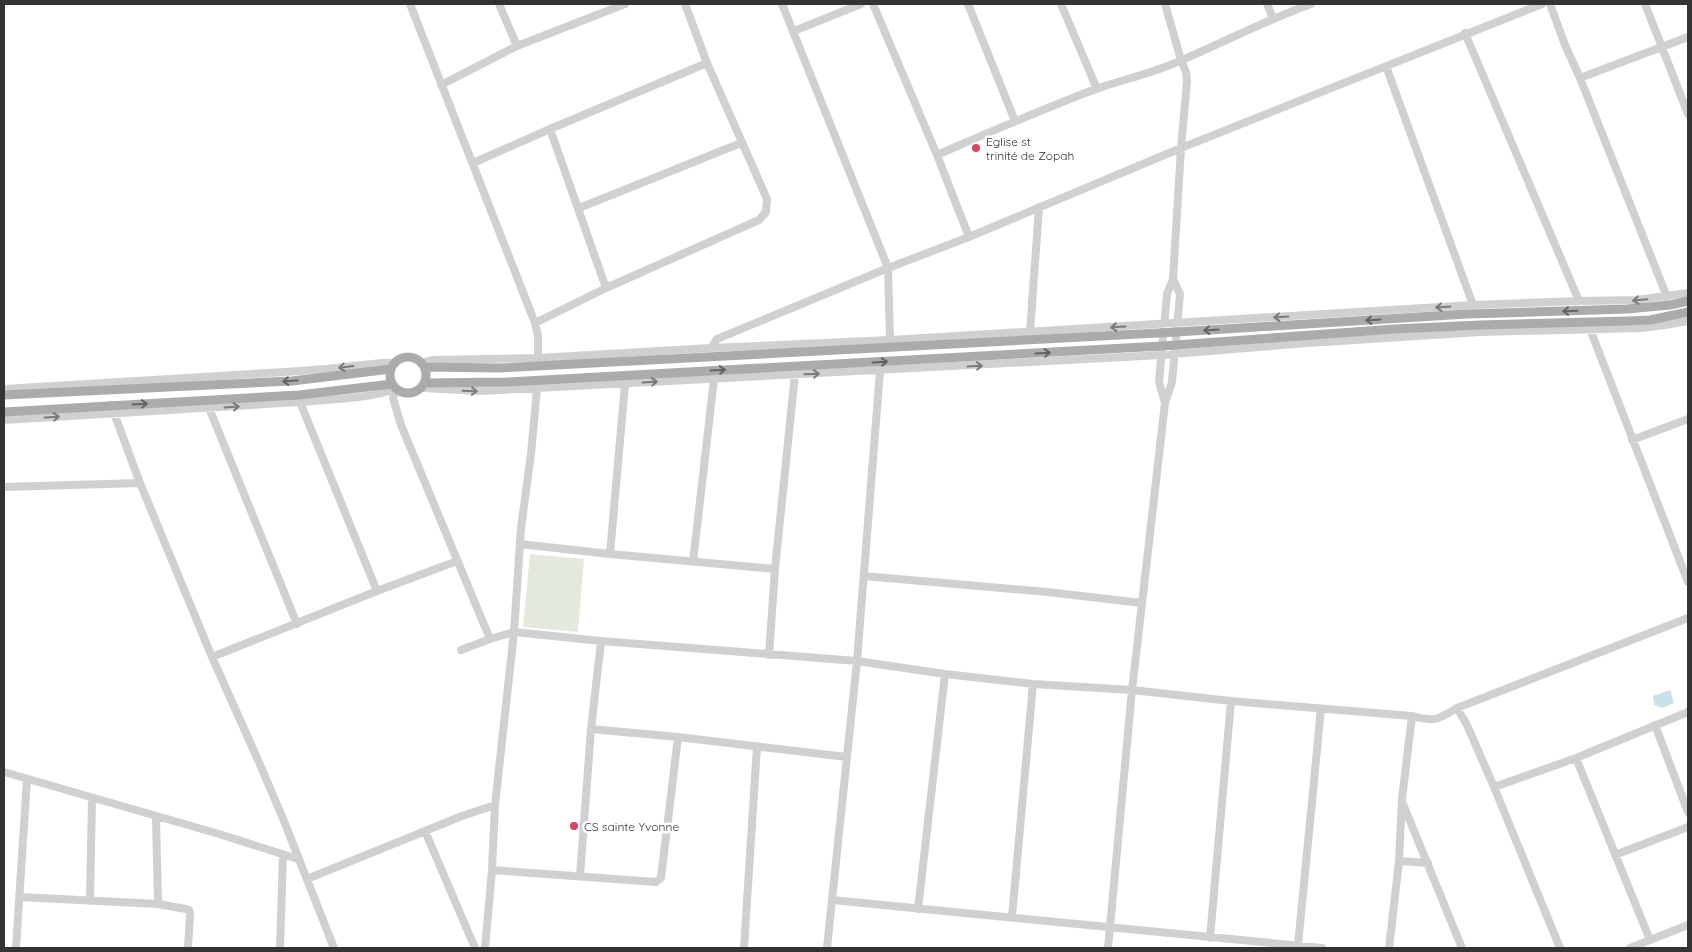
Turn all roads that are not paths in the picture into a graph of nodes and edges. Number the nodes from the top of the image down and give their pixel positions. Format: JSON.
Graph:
{"nodes":[{"id":1,"x":410,"y":4,"type":"edge"},
{"id":2,"x":500,"y":4,"type":"edge"},
{"id":3,"x":625,"y":4,"type":"edge"},
{"id":4,"x":685,"y":4,"type":"edge"},
{"id":5,"x":782,"y":4,"type":"edge"},
{"id":6,"x":861,"y":4,"type":"edge"},
{"id":7,"x":873,"y":4,"type":"edge"},
{"id":8,"x":968,"y":4,"type":"edge"},
{"id":9,"x":1061,"y":4,"type":"edge"},
{"id":10,"x":1166,"y":4,"type":"edge"},
{"id":11,"x":1267,"y":4,"type":"edge"},
{"id":12,"x":1311,"y":4,"type":"edge"},
{"id":13,"x":1542,"y":4,"type":"edge"},
{"id":14,"x":1550,"y":4,"type":"edge"},
{"id":15,"x":1645,"y":4,"type":"edge"},
{"id":16,"x":1273,"y":18,"type":"junction"},
{"id":17,"x":794,"y":31,"type":"junction"},
{"id":18,"x":1465,"y":33,"type":"junction"},
{"id":19,"x":1688,"y":37,"type":"edge"},
{"id":20,"x":517,"y":46,"type":"junction"},
{"id":21,"x":1663,"y":47,"type":"junction"},
{"id":22,"x":1181,"y":60,"type":"junction"},
{"id":23,"x":708,"y":63,"type":"junction"},
{"id":24,"x":1386,"y":66,"type":"junction"},
{"id":25,"x":1580,"y":78,"type":"junction"},
{"id":26,"x":441,"y":85,"type":"junction"},
{"id":27,"x":1097,"y":89,"type":"junction"},
{"id":28,"x":1688,"y":114,"type":"edge"},
{"id":29,"x":1015,"y":121,"type":"junction"},
{"id":30,"x":550,"y":128,"type":"junction"},
{"id":31,"x":741,"y":143,"type":"junction"},
{"id":32,"x":1181,"y":148,"type":"junction"},
{"id":33,"x":937,"y":154,"type":"junction"},
{"id":34,"x":473,"y":163,"type":"junction"},
{"id":35,"x":1039,"y":207,"type":"junction"},
{"id":36,"x":579,"y":208,"type":"junction"},
{"id":37,"x":969,"y":237,"type":"junction"},
{"id":38,"x":888,"y":268,"type":"junction"},
{"id":39,"x":1173,"y":279,"type":"junction"},
{"id":40,"x":606,"y":288,"type":"junction"},
{"id":41,"x":1688,"y":293,"type":"edge"},
{"id":42,"x":1667,"y":297,"type":"junction"},
{"id":43,"x":1579,"y":301,"type":"junction"},
{"id":44,"x":1688,"y":301,"type":"edge"},
{"id":45,"x":1473,"y":305,"type":"junction"},
{"id":46,"x":1688,"y":312,"type":"edge"},
{"id":47,"x":1688,"y":321,"type":"edge"},
{"id":48,"x":534,"y":323,"type":"junction"},
{"id":49,"x":1164,"y":328,"type":"junction"},
{"id":50,"x":1177,"y":328,"type":"junction"},
{"id":51,"x":1590,"y":329,"type":"junction"},
{"id":52,"x":1030,"y":332,"type":"junction"},
{"id":53,"x":890,"y":340,"type":"junction"},
{"id":54,"x":711,"y":348,"type":"junction"},
{"id":55,"x":1175,"y":350,"type":"junction"},
{"id":56,"x":1162,"y":351,"type":"junction"},
{"id":57,"x":538,"y":358,"type":"junction"},
{"id":58,"x":423,"y":365,"type":"junction"},
{"id":59,"x":393,"y":366,"type":"junction"},
{"id":60,"x":880,"y":371,"type":"junction"},
{"id":61,"x":795,"y":374,"type":"junction"},
{"id":62,"x":714,"y":379,"type":"junction"},
{"id":63,"x":625,"y":384,"type":"junction"},
{"id":64,"x":423,"y":385,"type":"junction"},
{"id":65,"x":394,"y":386,"type":"junction"},
{"id":66,"x":4,"y":389,"type":"edge"},
{"id":67,"x":537,"y":389,"type":"junction"},
{"id":68,"x":4,"y":395,"type":"edge"},
{"id":69,"x":300,"y":402,"type":"junction"},
{"id":70,"x":1165,"y":403,"type":"junction"},
{"id":71,"x":209,"y":408,"type":"junction"},
{"id":72,"x":113,"y":410,"type":"junction"},
{"id":73,"x":4,"y":412,"type":"edge"},
{"id":74,"x":1688,"y":418,"type":"edge"},
{"id":75,"x":4,"y":420,"type":"edge"},
{"id":76,"x":1632,"y":440,"type":"junction"},
{"id":77,"x":140,"y":483,"type":"junction"},
{"id":78,"x":4,"y":487,"type":"edge"},
{"id":79,"x":520,"y":544,"type":"junction"},
{"id":80,"x":610,"y":554,"type":"junction"},
{"id":81,"x":457,"y":561,"type":"junction"},
{"id":82,"x":693,"y":562,"type":"junction"},
{"id":83,"x":776,"y":569,"type":"junction"},
{"id":84,"x":864,"y":576,"type":"junction"},
{"id":85,"x":1688,"y":582,"type":"edge"},
{"id":86,"x":377,"y":591,"type":"junction"},
{"id":87,"x":1142,"y":603,"type":"junction"},
{"id":88,"x":1688,"y":618,"type":"edge"},
{"id":89,"x":297,"y":624,"type":"junction"},
{"id":90,"x":514,"y":632,"type":"junction"},
{"id":91,"x":490,"y":638,"type":"junction"},
{"id":92,"x":601,"y":641,"type":"junction"},
{"id":93,"x":460,"y":650,"type":"dead end"},
{"id":94,"x":769,"y":655,"type":"junction"},
{"id":95,"x":212,"y":657,"type":"junction"},
{"id":96,"x":857,"y":661,"type":"junction"},
{"id":97,"x":945,"y":674,"type":"junction"},
{"id":98,"x":1033,"y":684,"type":"junction"},
{"id":99,"x":1132,"y":690,"type":"junction"},
{"id":100,"x":1231,"y":702,"type":"junction"},
{"id":101,"x":1457,"y":708,"type":"junction"},
{"id":102,"x":1321,"y":709,"type":"junction"},
{"id":103,"x":1688,"y":712,"type":"edge"},
{"id":104,"x":1412,"y":716,"type":"junction"},
{"id":105,"x":1655,"y":724,"type":"junction"},
{"id":106,"x":591,"y":729,"type":"junction"},
{"id":107,"x":678,"y":737,"type":"junction"},
{"id":108,"x":757,"y":746,"type":"junction"},
{"id":109,"x":847,"y":757,"type":"junction"},
{"id":110,"x":1576,"y":758,"type":"junction"},
{"id":111,"x":4,"y":772,"type":"edge"},
{"id":112,"x":27,"y":779,"type":"junction"},
{"id":113,"x":1494,"y":787,"type":"junction"},
{"id":114,"x":92,"y":798,"type":"junction"},
{"id":115,"x":1402,"y":799,"type":"junction"},
{"id":116,"x":495,"y":805,"type":"junction"},
{"id":117,"x":1688,"y":812,"type":"edge"},
{"id":118,"x":156,"y":816,"type":"junction"},
{"id":119,"x":1688,"y":827,"type":"edge"},
{"id":120,"x":425,"y":831,"type":"junction"},
{"id":121,"x":283,"y":855,"type":"junction"},
{"id":122,"x":1615,"y":855,"type":"junction"},
{"id":123,"x":298,"y":858,"type":"junction"},
{"id":124,"x":1399,"y":861,"type":"junction"},
{"id":125,"x":1428,"y":863,"type":"junction"},
{"id":126,"x":492,"y":870,"type":"junction"},
{"id":127,"x":580,"y":876,"type":"junction"},
{"id":128,"x":306,"y":880,"type":"junction"},
{"id":129,"x":20,"y":897,"type":"junction"},
{"id":130,"x":90,"y":900,"type":"junction"},
{"id":131,"x":832,"y":900,"type":"junction"},
{"id":132,"x":158,"y":904,"type":"junction"},
{"id":133,"x":918,"y":909,"type":"junction"},
{"id":134,"x":1012,"y":917,"type":"junction"},
{"id":135,"x":1688,"y":925,"type":"edge"},
{"id":136,"x":1109,"y":928,"type":"junction"},
{"id":137,"x":1210,"y":938,"type":"junction"},
{"id":138,"x":1650,"y":940,"type":"junction"},
{"id":139,"x":1298,"y":945,"type":"junction"},
{"id":140,"x":16,"y":948,"type":"edge"},
{"id":141,"x":188,"y":948,"type":"edge"},
{"id":142,"x":280,"y":948,"type":"edge"},
{"id":143,"x":334,"y":948,"type":"edge"},
{"id":144,"x":475,"y":948,"type":"edge"},
{"id":145,"x":485,"y":948,"type":"edge"},
{"id":146,"x":744,"y":948,"type":"edge"},
{"id":147,"x":827,"y":948,"type":"edge"},
{"id":148,"x":1108,"y":948,"type":"edge"},
{"id":149,"x":1322,"y":948,"type":"edge"},
{"id":150,"x":1389,"y":948,"type":"edge"},
{"id":151,"x":1462,"y":948,"type":"edge"},
{"id":152,"x":1560,"y":948,"type":"edge"},
{"id":153,"x":1630,"y":948,"type":"edge"}],
"edges":[{"from":1,"to":26,"type":"street"},
{"from":2,"to":20,"type":"street"},
{"from":3,"to":20,"type":"street"},
{"from":4,"to":23,"type":"street"},
{"from":5,"to":17,"type":"street"},
{"from":6,"to":17,"type":"street"},
{"from":7,"to":33,"type":"street"},
{"from":8,"to":29,"type":"street"},
{"from":9,"to":27,"type":"street"},
{"from":10,"to":22,"type":"street"},
{"from":11,"to":16,"type":"street"},
{"from":12,"to":16,"type":"street"},
{"from":13,"to":18,"type":"street"},
{"from":14,"to":25,"type":"street"},
{"from":15,"to":21,"type":"street"},
{"from":16,"to":22,"type":"street"},
{"from":17,"to":38,"type":"street"},
{"from":18,"to":24,"type":"street"},
{"from":18,"to":43,"type":"street"},
{"from":19,"to":21,"type":"street"},
{"from":20,"to":26,"type":"street"},
{"from":21,"to":25,"type":"street"},
{"from":21,"to":28,"type":"street"},
{"from":22,"to":27,"type":"street"},
{"from":22,"to":32,"type":"street"},
{"from":23,"to":30,"type":"street"},
{"from":23,"to":31,"type":"street"},
{"from":24,"to":32,"type":"street"},
{"from":24,"to":45,"type":"street"},
{"from":25,"to":42,"type":"street"},
{"from":26,"to":34,"type":"street"},
{"from":27,"to":29,"type":"street"},
{"from":29,"to":33,"type":"street"},
{"from":30,"to":34,"type":"street"},
{"from":30,"to":36,"type":"street"},
{"from":31,"to":36,"type":"street"},
{"from":31,"to":40,"type":"street"},
{"from":32,"to":35,"type":"street"},
{"from":32,"to":39,"type":"street"},
{"from":33,"to":37,"type":"street"},
{"from":34,"to":48,"type":"street"},
{"from":35,"to":37,"type":"street"},
{"from":35,"to":52,"type":"street"},
{"from":36,"to":40,"type":"street"},
{"from":37,"to":38,"type":"street"},
{"from":38,"to":53,"type":"street"},
{"from":38,"to":54,"type":"street"},
{"from":39,"to":49,"type":"street"},
{"from":39,"to":50,"type":"street"},
{"from":40,"to":48,"type":"street"},
{"from":41,"to":42,"type":"street"},
{"from":42,"to":43,"type":"street","one_way":true},
{"from":43,"to":45,"type":"street"},
{"from":44,"to":50,"type":"main road","one_way":true},
{"from":45,"to":50,"type":"street","one_way":true},
{"from":46,"to":55,"type":"main road"},
{"from":47,"to":51,"type":"street"},
{"from":48,"to":57,"type":"street"},
{"from":49,"to":50,"type":"main road"},
{"from":49,"to":52,"type":"street","one_way":true},
{"from":49,"to":56,"type":"street"},
{"from":49,"to":58,"type":"main road"},
{"from":50,"to":55,"type":"street"},
{"from":51,"to":55,"type":"street"},
{"from":51,"to":76,"type":"street"},
{"from":52,"to":53,"type":"street"},
{"from":53,"to":54,"type":"street"},
{"from":54,"to":57,"type":"street"},
{"from":55,"to":56,"type":"main road"},
{"from":55,"to":70,"type":"street"},
{"from":60,"to":56,"type":"street","one_way":true},
{"from":64,"to":56,"type":"main road","one_way":true},
{"from":56,"to":70,"type":"street"},
{"from":57,"to":58,"type":"street"},
{"from":58,"to":59,"type":"main road"},
{"from":58,"to":64,"type":"main road"},
{"from":59,"to":65,"type":"main road"},
{"from":59,"to":66,"type":"street","one_way":true},
{"from":59,"to":68,"type":"main road","one_way":true},
{"from":61,"to":60,"type":"street","one_way":true},
{"from":60,"to":84,"type":"street"},
{"from":61,"to":62,"type":"street"},
{"from":61,"to":83,"type":"street"},
{"from":63,"to":62,"type":"street","one_way":true},
{"from":62,"to":82,"type":"street"},
{"from":63,"to":67,"type":"street"},
{"from":63,"to":80,"type":"street"},
{"from":64,"to":65,"type":"main road"},
{"from":64,"to":67,"type":"street","one_way":true},
{"from":65,"to":69,"type":"street"},
{"from":72,"to":65,"type":"main road","one_way":true},
{"from":65,"to":81,"type":"street"},
{"from":67,"to":79,"type":"street"},
{"from":71,"to":69,"type":"street","one_way":true},
{"from":69,"to":86,"type":"street"},
{"from":70,"to":87,"type":"street"},
{"from":71,"to":72,"type":"street"},
{"from":71,"to":89,"type":"street"},
{"from":72,"to":73,"type":"main road"},
{"from":75,"to":72,"type":"street","one_way":true},
{"from":72,"to":77,"type":"street"},
{"from":74,"to":76,"type":"street"},
{"from":76,"to":85,"type":"street"},
{"from":77,"to":78,"type":"street"},
{"from":77,"to":95,"type":"street"},
{"from":79,"to":80,"type":"street"},
{"from":79,"to":90,"type":"street"},
{"from":80,"to":82,"type":"street"},
{"from":81,"to":86,"type":"street"},
{"from":81,"to":91,"type":"street"},
{"from":82,"to":83,"type":"street"},
{"from":83,"to":94,"type":"street"},
{"from":84,"to":87,"type":"street"},
{"from":84,"to":96,"type":"street"},
{"from":86,"to":89,"type":"street"},
{"from":87,"to":99,"type":"street"},
{"from":88,"to":101,"type":"street"},
{"from":89,"to":95,"type":"street"},
{"from":90,"to":91,"type":"street"},
{"from":90,"to":92,"type":"street"},
{"from":90,"to":116,"type":"street"},
{"from":91,"to":93,"type":"street"},
{"from":92,"to":94,"type":"street"},
{"from":92,"to":106,"type":"street"},
{"from":94,"to":96,"type":"street"},
{"from":95,"to":123,"type":"street"},
{"from":96,"to":97,"type":"street"},
{"from":96,"to":109,"type":"street"},
{"from":97,"to":98,"type":"street"},
{"from":97,"to":133,"type":"street"},
{"from":98,"to":99,"type":"street"},
{"from":98,"to":134,"type":"street"},
{"from":99,"to":100,"type":"street"},
{"from":99,"to":136,"type":"street"},
{"from":100,"to":102,"type":"street"},
{"from":100,"to":137,"type":"street"},
{"from":101,"to":104,"type":"street"},
{"from":101,"to":113,"type":"street"},
{"from":102,"to":104,"type":"street"},
{"from":102,"to":139,"type":"street"},
{"from":103,"to":105,"type":"street"},
{"from":104,"to":115,"type":"street"},
{"from":105,"to":110,"type":"street"},
{"from":105,"to":117,"type":"street"},
{"from":106,"to":107,"type":"street"},
{"from":106,"to":127,"type":"street"},
{"from":107,"to":108,"type":"street"},
{"from":107,"to":127,"type":"street"},
{"from":108,"to":109,"type":"street"},
{"from":108,"to":146,"type":"street"},
{"from":109,"to":131,"type":"street"},
{"from":110,"to":113,"type":"street"},
{"from":110,"to":122,"type":"street"},
{"from":111,"to":112,"type":"street"},
{"from":112,"to":114,"type":"street"},
{"from":112,"to":129,"type":"street"},
{"from":113,"to":152,"type":"street"},
{"from":114,"to":118,"type":"street"},
{"from":114,"to":130,"type":"street"},
{"from":115,"to":124,"type":"street"},
{"from":115,"to":125,"type":"street"},
{"from":116,"to":120,"type":"street"},
{"from":116,"to":126,"type":"street"},
{"from":118,"to":121,"type":"street"},
{"from":118,"to":132,"type":"street"},
{"from":119,"to":122,"type":"street"},
{"from":120,"to":128,"type":"street"},
{"from":120,"to":144,"type":"street"},
{"from":121,"to":123,"type":"street"},
{"from":121,"to":142,"type":"street"},
{"from":122,"to":138,"type":"street"},
{"from":123,"to":128,"type":"street"},
{"from":124,"to":125,"type":"street"},
{"from":124,"to":150,"type":"street"},
{"from":125,"to":151,"type":"street"},
{"from":126,"to":127,"type":"street"},
{"from":126,"to":145,"type":"street"},
{"from":128,"to":143,"type":"street"},
{"from":129,"to":130,"type":"street"},
{"from":129,"to":140,"type":"street"},
{"from":130,"to":132,"type":"street"},
{"from":131,"to":133,"type":"street"},
{"from":131,"to":147,"type":"street"},
{"from":132,"to":141,"type":"street"},
{"from":133,"to":134,"type":"street"},
{"from":134,"to":136,"type":"street"},
{"from":135,"to":138,"type":"street"},
{"from":136,"to":137,"type":"street"},
{"from":136,"to":148,"type":"street"},
{"from":137,"to":139,"type":"street"},
{"from":138,"to":153,"type":"street"},
{"from":139,"to":149,"type":"street"}]}
